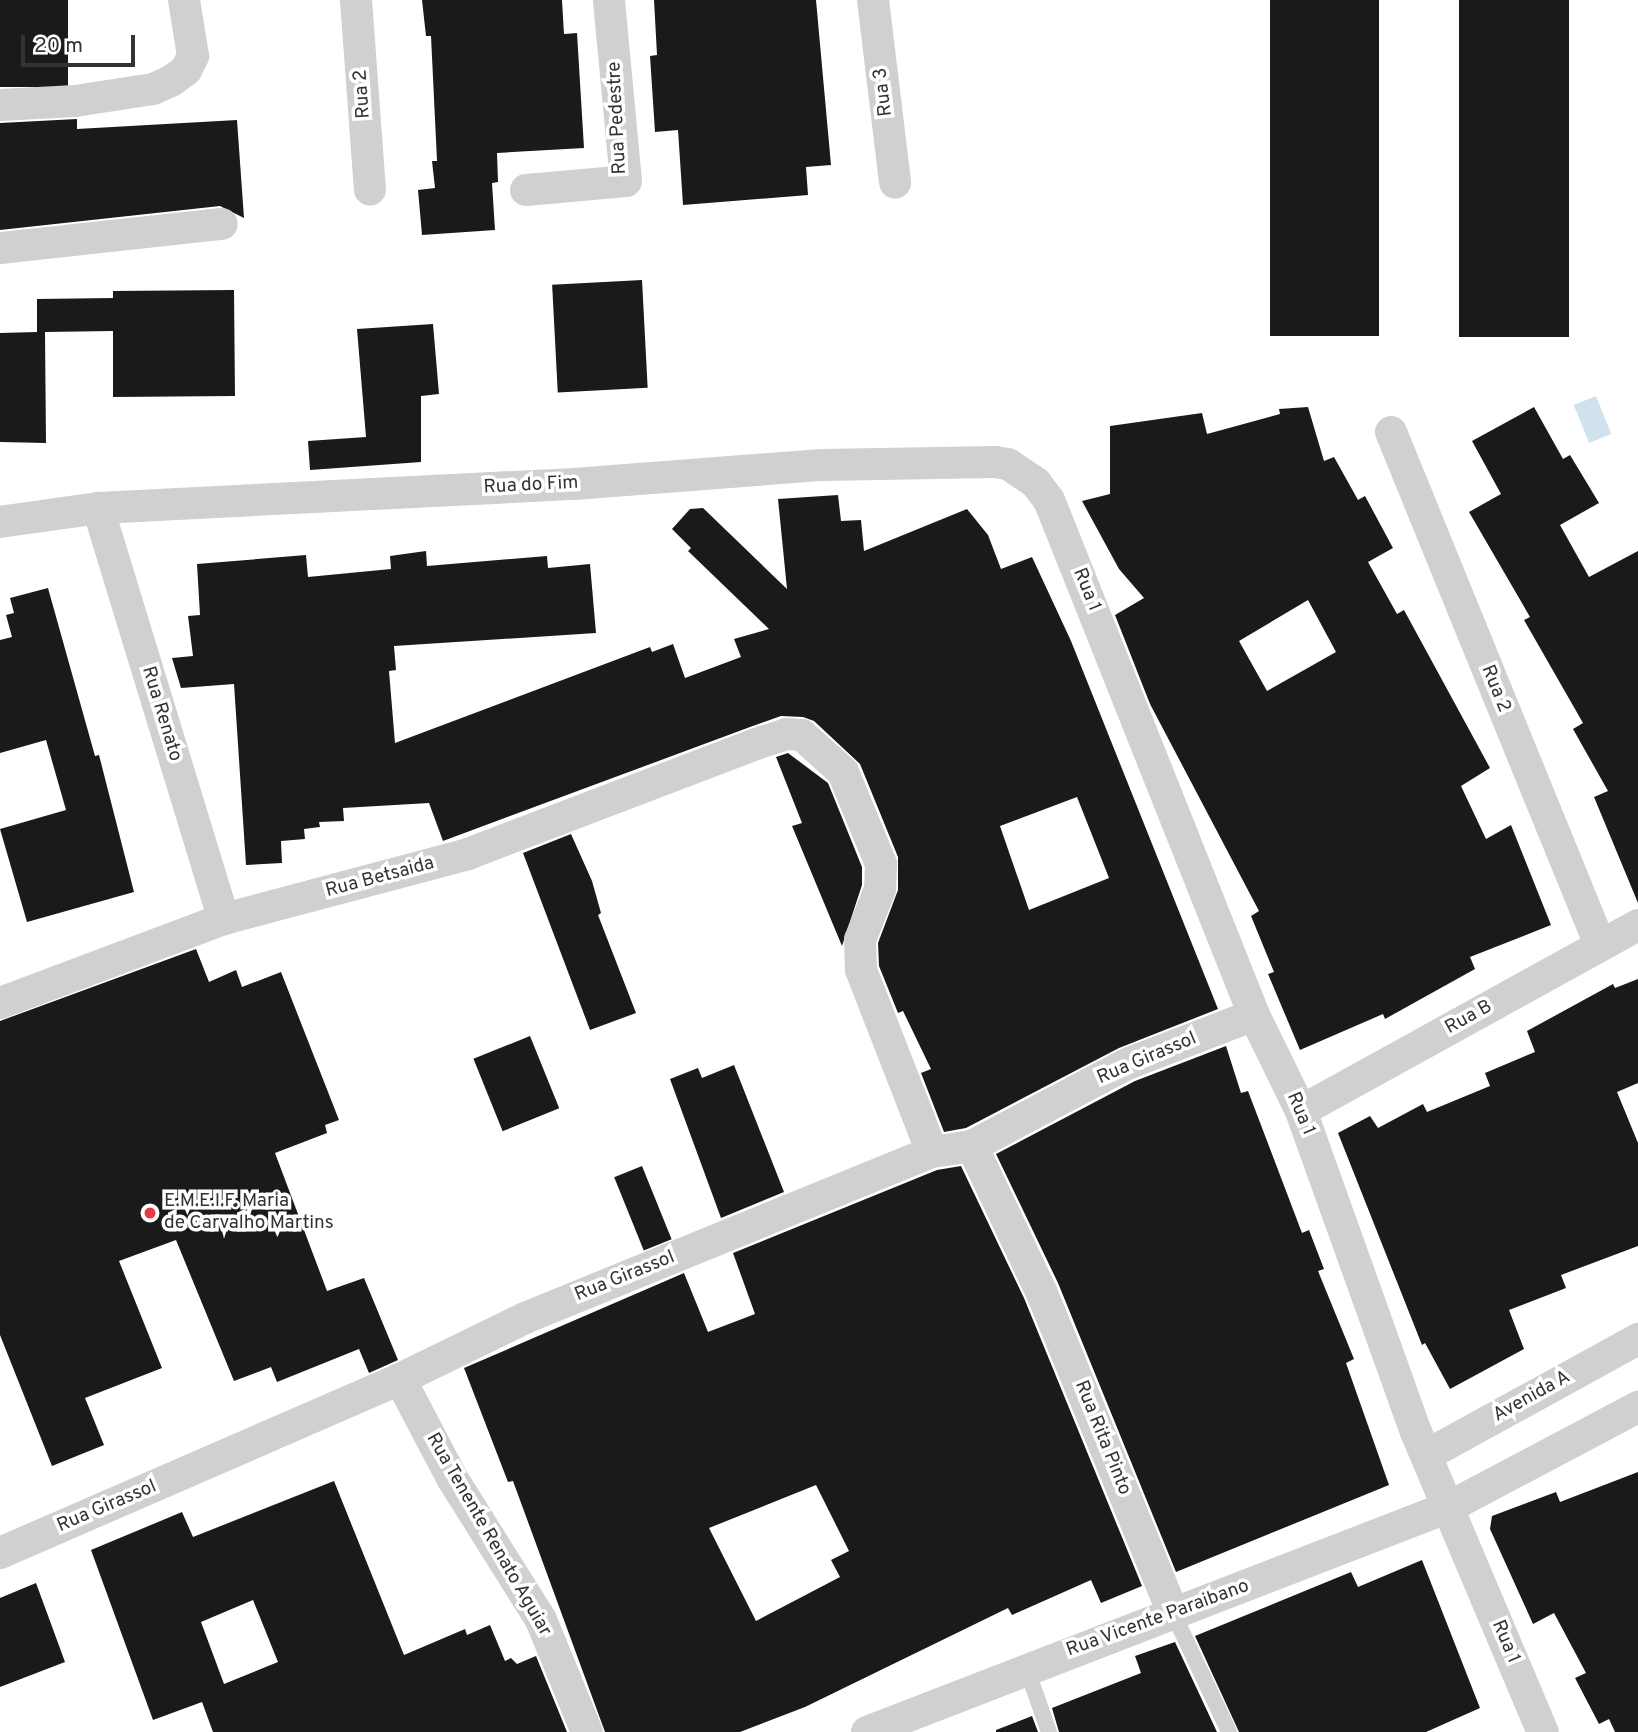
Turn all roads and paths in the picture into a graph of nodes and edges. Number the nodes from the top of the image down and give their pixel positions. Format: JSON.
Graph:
{"nodes":[{"id":1,"x":184,"y":0,"type":"edge"},
{"id":2,"x":356,"y":0,"type":"edge"},
{"id":3,"x":609,"y":0,"type":"edge"},
{"id":4,"x":873,"y":0,"type":"edge"},
{"id":5,"x":0,"y":105,"type":"edge"},
{"id":6,"x":895,"y":183,"type":"dead end"},
{"id":7,"x":370,"y":189,"type":"dead end"},
{"id":8,"x":526,"y":190,"type":"dead end"},
{"id":9,"x":222,"y":224,"type":"dead end"},
{"id":10,"x":0,"y":248,"type":"edge"},
{"id":11,"x":1391,"y":432,"type":"dead end"},
{"id":12,"x":1049,"y":500,"type":"joint"},
{"id":13,"x":98,"y":508,"type":"junction"},
{"id":14,"x":0,"y":522,"type":"edge"},
{"id":15,"x":224,"y":919,"type":"junction"},
{"id":16,"x":1638,"y":925,"type":"edge"},
{"id":17,"x":1600,"y":945,"type":"junction"},
{"id":18,"x":0,"y":1003,"type":"edge"},
{"id":19,"x":1254,"y":1015,"type":"junction"},
{"id":20,"x":1301,"y":1111,"type":"junction"},
{"id":21,"x":972,"y":1146,"type":"junction"},
{"id":22,"x":932,"y":1152,"type":"junction"},
{"id":23,"x":1638,"y":1339,"type":"edge"},
{"id":24,"x":400,"y":1379,"type":"junction"},
{"id":25,"x":1638,"y":1408,"type":"edge"},
{"id":26,"x":1427,"y":1455,"type":"junction"},
{"id":27,"x":1449,"y":1507,"type":"junction"},
{"id":28,"x":0,"y":1553,"type":"edge"},
{"id":29,"x":1174,"y":1615,"type":"junction"},
{"id":30,"x":1026,"y":1667,"type":"junction"},
{"id":31,"x":587,"y":1732,"type":"edge"},
{"id":32,"x":867,"y":1732,"type":"edge"},
{"id":33,"x":1049,"y":1732,"type":"edge"},
{"id":34,"x":1228,"y":1732,"type":"edge"},
{"id":35,"x":1543,"y":1732,"type":"edge"}],
"edges":[{"from":1,"to":5,"type":"street"},
{"from":2,"to":7,"type":"street","name":"Rua 2"},
{"from":3,"to":8,"type":"street","name":"Rua Pedestre"},
{"from":4,"to":6,"type":"street","name":"Rua 3"},
{"from":9,"to":10,"type":"street"},
{"from":11,"to":17,"type":"street","name":"Rua 2"},
{"from":12,"to":13,"type":"street","name":"Rua do Fim"},
{"from":12,"to":19,"type":"street","name":"Rua 1"},
{"from":13,"to":14,"type":"street","name":"Rua do Fim"},
{"from":13,"to":15,"type":"street","name":"Rua Renato"},
{"from":15,"to":18,"type":"street","name":"Rua Betsaida"},
{"from":15,"to":22,"type":"street","name":"Rua Betsaida"},
{"from":16,"to":17,"type":"street","name":"Rua B"},
{"from":17,"to":20,"type":"street","name":"Rua B"},
{"from":19,"to":20,"type":"street","name":"Rua 1"},
{"from":19,"to":21,"type":"street","name":"Rua Girassol"},
{"from":20,"to":26,"type":"street","name":"Rua 1"},
{"from":21,"to":22,"type":"street","name":"Rua Girassol"},
{"from":21,"to":29,"type":"street","name":"Rua Rita Pinto"},
{"from":22,"to":24,"type":"street","name":"Rua Girassol"},
{"from":23,"to":26,"type":"street","name":"Avenida A"},
{"from":24,"to":28,"type":"street","name":"Rua Girassol"},
{"from":24,"to":31,"type":"street","name":"Rua Tenente Renato Aguiar"},
{"from":25,"to":27,"type":"street"},
{"from":26,"to":27,"type":"street","name":"Rua 1"},
{"from":27,"to":29,"type":"street","name":"Rua Vicente Paraibano"},
{"from":27,"to":35,"type":"street","name":"Rua 1"},
{"from":29,"to":30,"type":"street","name":"Rua Vicente Paraibano"},
{"from":29,"to":34,"type":"lane","name":"Rua Rita Pinto"},
{"from":30,"to":32,"type":"street","name":"Rua Vicente Paraibano"},
{"from":30,"to":33,"type":"lane"}]}
